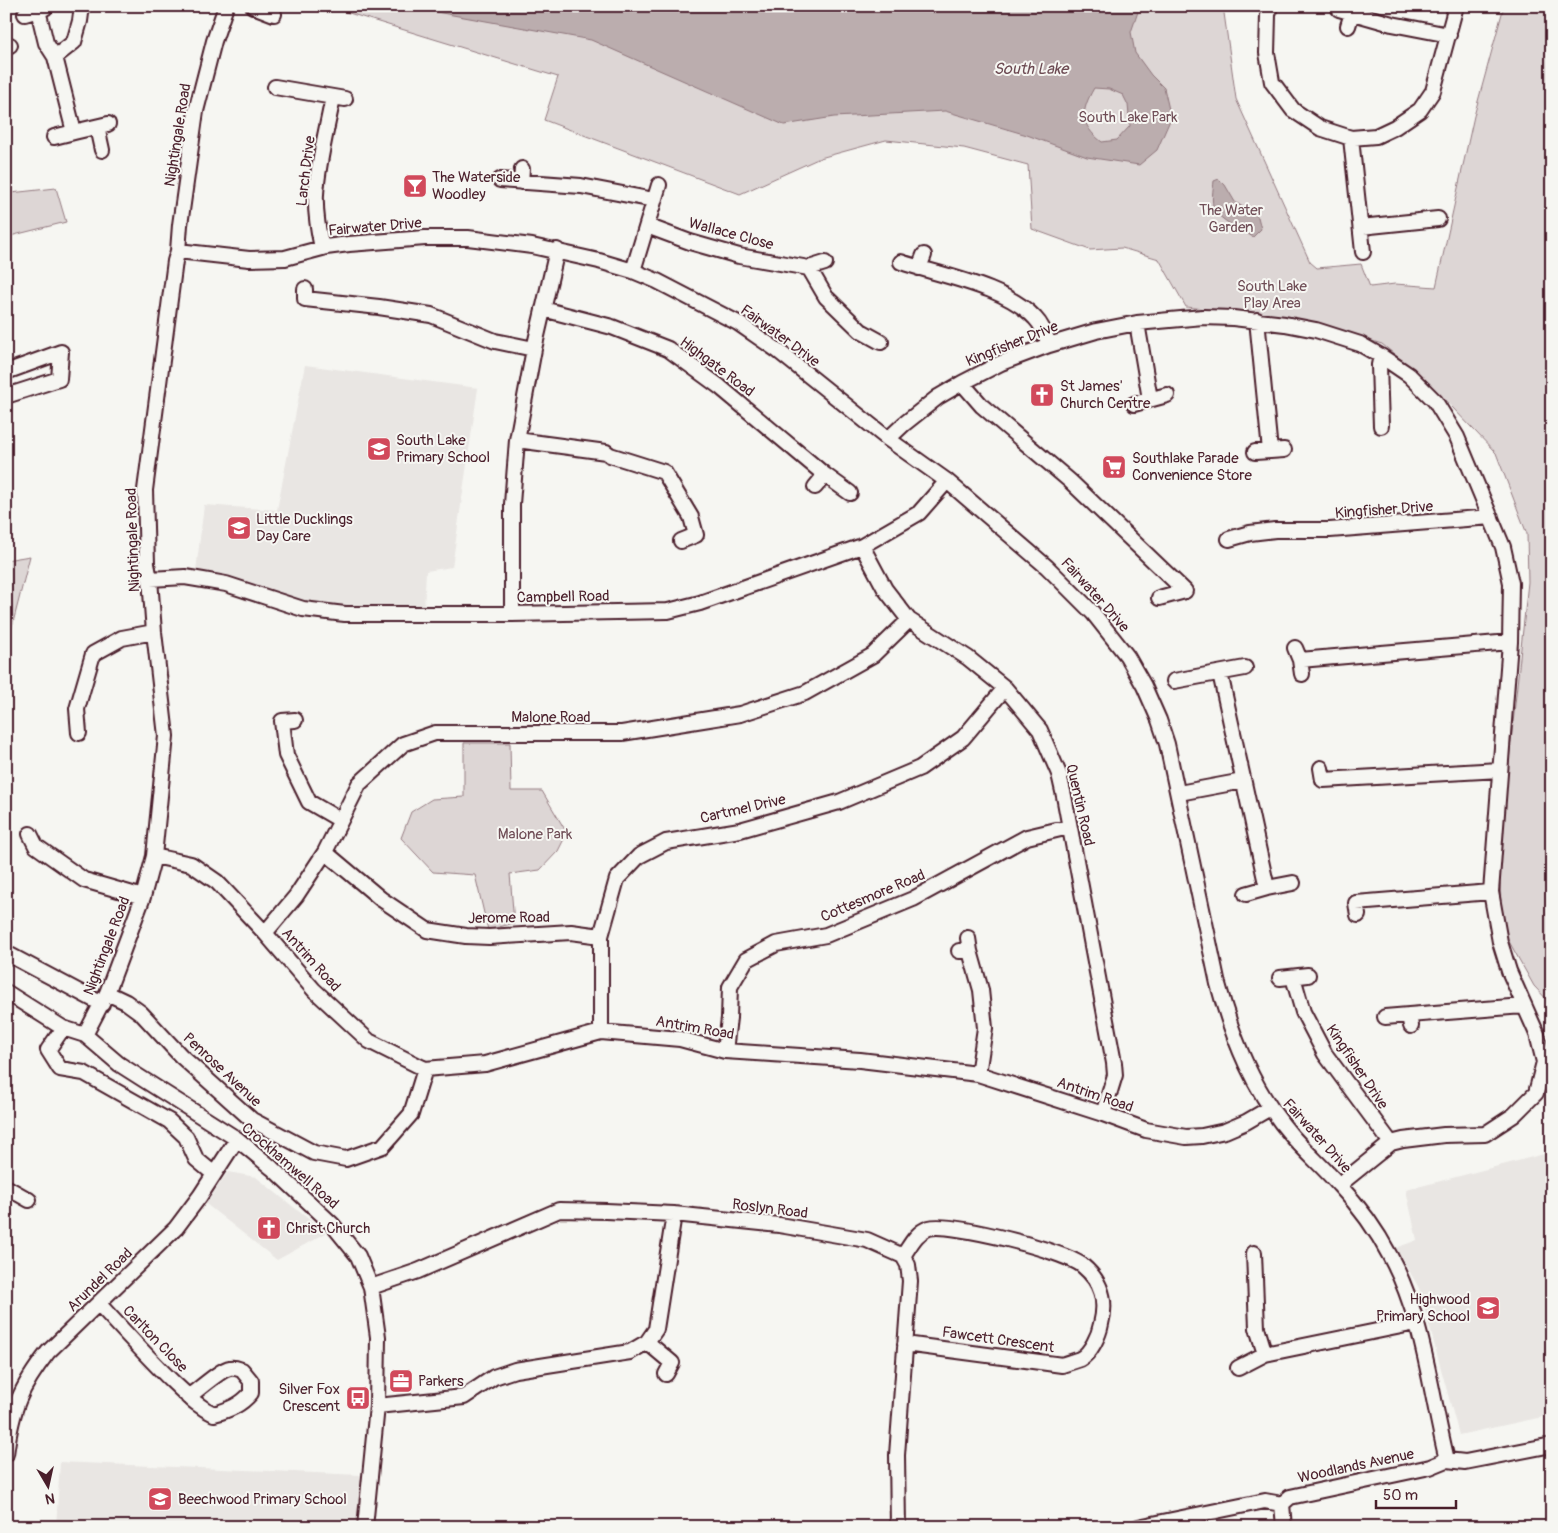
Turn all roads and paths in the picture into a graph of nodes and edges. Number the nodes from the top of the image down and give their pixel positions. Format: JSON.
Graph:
{"nodes":[{"id":1,"x":82,"y":6,"type":"edge"},
{"id":2,"x":226,"y":6,"type":"edge"},
{"id":3,"x":253,"y":6,"type":"edge"},
{"id":4,"x":1270,"y":6,"type":"edge"},
{"id":5,"x":1456,"y":6,"type":"edge"},
{"id":6,"x":36,"y":10,"type":"dead end"},
{"id":7,"x":274,"y":14,"type":"dead end"},
{"id":8,"x":1346,"y":16,"type":"dead end"},
{"id":9,"x":1449,"y":35,"type":"junction"},
{"id":10,"x":55,"y":57,"type":"junction"},
{"id":11,"x":274,"y":87,"type":"dead end"},
{"id":12,"x":74,"y":132,"type":"junction"},
{"id":13,"x":54,"y":137,"type":"dead end"},
{"id":14,"x":1351,"y":138,"type":"junction"},
{"id":15,"x":102,"y":150,"type":"dead end"},
{"id":16,"x":500,"y":180,"type":"dead end"},
{"id":17,"x":659,"y":185,"type":"dead end"},
{"id":18,"x":654,"y":200,"type":"junction"},
{"id":19,"x":1438,"y":220,"type":"dead end"},
{"id":20,"x":647,"y":226,"type":"junction"},
{"id":21,"x":1361,"y":227,"type":"junction"},
{"id":22,"x":322,"y":248,"type":"junction"},
{"id":23,"x":557,"y":250,"type":"junction"},
{"id":24,"x":178,"y":251,"type":"junction"},
{"id":25,"x":1363,"y":252,"type":"dead end"},
{"id":26,"x":901,"y":262,"type":"dead end"},
{"id":27,"x":825,"y":263,"type":"dead end"},
{"id":28,"x":809,"y":268,"type":"junction"},
{"id":29,"x":633,"y":271,"type":"junction"},
{"id":30,"x":305,"y":289,"type":"dead end"},
{"id":31,"x":543,"y":309,"type":"junction"},
{"id":32,"x":1257,"y":320,"type":"junction"},
{"id":33,"x":1137,"y":323,"type":"junction"},
{"id":34,"x":881,"y":342,"type":"dead end"},
{"id":35,"x":1049,"y":345,"type":"junction"},
{"id":36,"x":534,"y":349,"type":"junction"},
{"id":37,"x":1381,"y":356,"type":"junction"},
{"id":38,"x":6,"y":372,"type":"edge"},
{"id":39,"x":962,"y":383,"type":"junction"},
{"id":40,"x":1167,"y":395,"type":"dead end"},
{"id":41,"x":6,"y":396,"type":"edge"},
{"id":42,"x":1150,"y":399,"type":"junction"},
{"id":43,"x":1134,"y":404,"type":"dead end"},
{"id":44,"x":1381,"y":426,"type":"dead end"},
{"id":45,"x":888,"y":439,"type":"junction"},
{"id":46,"x":517,"y":440,"type":"junction"},
{"id":47,"x":1255,"y":452,"type":"dead end"},
{"id":48,"x":825,"y":475,"type":"junction"},
{"id":49,"x":947,"y":481,"type":"junction"},
{"id":50,"x":815,"y":487,"type":"dead end"},
{"id":51,"x":850,"y":493,"type":"dead end"},
{"id":52,"x":1491,"y":517,"type":"junction"},
{"id":53,"x":1229,"y":539,"type":"dead end"},
{"id":54,"x":681,"y":541,"type":"dead end"},
{"id":55,"x":862,"y":546,"type":"junction"},
{"id":56,"x":150,"y":579,"type":"junction"},
{"id":57,"x":1159,"y":598,"type":"dead end"},
{"id":58,"x":512,"y":614,"type":"junction"},
{"id":59,"x":909,"y":620,"type":"junction"},
{"id":60,"x":154,"y":632,"type":"junction"},
{"id":61,"x":1510,"y":642,"type":"junction"},
{"id":62,"x":1299,"y":660,"type":"dead end"},
{"id":63,"x":1245,"y":668,"type":"dead end"},
{"id":64,"x":1220,"y":673,"type":"junction"},
{"id":65,"x":1174,"y":680,"type":"dead end"},
{"id":66,"x":1005,"y":688,"type":"junction"},
{"id":67,"x":282,"y":721,"type":"dead end"},
{"id":68,"x":82,"y":727,"type":"dead end"},
{"id":69,"x":1500,"y":770,"type":"junction"},
{"id":70,"x":1323,"y":780,"type":"dead end"},
{"id":71,"x":1243,"y":781,"type":"junction"},
{"id":72,"x":1179,"y":794,"type":"junction"},
{"id":73,"x":340,"y":820,"type":"junction"},
{"id":74,"x":1069,"y":827,"type":"junction"},
{"id":75,"x":30,"y":844,"type":"dead end"},
{"id":76,"x":325,"y":852,"type":"junction"},
{"id":77,"x":154,"y":856,"type":"junction"},
{"id":78,"x":1293,"y":883,"type":"dead end"},
{"id":79,"x":1267,"y":888,"type":"junction"},
{"id":80,"x":1491,"y":892,"type":"junction"},
{"id":81,"x":1246,"y":894,"type":"dead end"},
{"id":82,"x":143,"y":898,"type":"junction"},
{"id":83,"x":1356,"y":903,"type":"dead end"},
{"id":84,"x":265,"y":933,"type":"junction"},
{"id":85,"x":601,"y":936,"type":"junction"},
{"id":86,"x":966,"y":947,"type":"dead end"},
{"id":87,"x":6,"y":953,"type":"edge"},
{"id":88,"x":1308,"y":975,"type":"dead end"},
{"id":89,"x":6,"y":992,"type":"edge"},
{"id":90,"x":105,"y":999,"type":"junction"},
{"id":91,"x":1524,"y":1006,"type":"junction"},
{"id":92,"x":1385,"y":1017,"type":"dead end"},
{"id":93,"x":63,"y":1028,"type":"junction"},
{"id":94,"x":601,"y":1032,"type":"junction"},
{"id":95,"x":85,"y":1035,"type":"junction"},
{"id":96,"x":725,"y":1051,"type":"junction"},
{"id":97,"x":425,"y":1069,"type":"junction"},
{"id":98,"x":978,"y":1074,"type":"junction"},
{"id":99,"x":1270,"y":1108,"type":"junction"},
{"id":100,"x":1103,"y":1114,"type":"junction"},
{"id":101,"x":238,"y":1139,"type":"junction"},
{"id":102,"x":1391,"y":1143,"type":"junction"},
{"id":103,"x":214,"y":1174,"type":"junction"},
{"id":104,"x":1339,"y":1185,"type":"junction"},
{"id":105,"x":6,"y":1187,"type":"edge"},
{"id":106,"x":29,"y":1200,"type":"dead end"},
{"id":107,"x":674,"y":1214,"type":"junction"},
{"id":108,"x":1254,"y":1253,"type":"dead end"},
{"id":109,"x":903,"y":1256,"type":"junction"},
{"id":110,"x":371,"y":1287,"type":"junction"},
{"id":111,"x":99,"y":1304,"type":"junction"},
{"id":112,"x":1416,"y":1324,"type":"junction"},
{"id":113,"x":647,"y":1342,"type":"junction"},
{"id":114,"x":905,"y":1344,"type":"junction"},
{"id":115,"x":1265,"y":1354,"type":"junction"},
{"id":116,"x":673,"y":1364,"type":"dead end"},
{"id":117,"x":1238,"y":1368,"type":"dead end"},
{"id":118,"x":188,"y":1397,"type":"dead end"},
{"id":119,"x":377,"y":1406,"type":"junction"},
{"id":120,"x":9,"y":1414,"type":"edge"},
{"id":121,"x":1552,"y":1445,"type":"edge"},
{"id":122,"x":6,"y":1454,"type":"edge"},
{"id":123,"x":1447,"y":1460,"type":"junction"},
{"id":124,"x":1282,"y":1504,"type":"junction"},
{"id":125,"x":365,"y":1527,"type":"edge"},
{"id":126,"x":898,"y":1527,"type":"edge"},
{"id":127,"x":1138,"y":1527,"type":"edge"},
{"id":128,"x":1284,"y":1527,"type":"edge"}],
"edges":[{"from":1,"to":10,"type":"street"},
{"from":2,"to":24,"type":"street","name":"Nightingale Road"},
{"from":3,"to":7,"type":"street"},
{"from":4,"to":14,"type":"street"},
{"from":5,"to":9,"type":"street"},
{"from":6,"to":10,"type":"street"},
{"from":8,"to":9,"type":"street"},
{"from":9,"to":14,"type":"street"},
{"from":10,"to":12,"type":"street"},
{"from":11,"to":22,"type":"street","name":"Larch Drive"},
{"from":12,"to":13,"type":"street"},
{"from":12,"to":15,"type":"street"},
{"from":14,"to":21,"type":"street"},
{"from":16,"to":18,"type":"street"},
{"from":17,"to":18,"type":"street"},
{"from":18,"to":20,"type":"street"},
{"from":19,"to":21,"type":"street"},
{"from":20,"to":28,"type":"street","name":"Wallace Close"},
{"from":20,"to":29,"type":"street"},
{"from":21,"to":25,"type":"street"},
{"from":22,"to":23,"type":"street","name":"Fairwater Drive"},
{"from":22,"to":24,"type":"street","name":"Fairwater Drive"},
{"from":23,"to":29,"type":"street","name":"Fairwater Drive"},
{"from":23,"to":31,"type":"street"},
{"from":24,"to":56,"type":"street","name":"Nightingale Road"},
{"from":26,"to":35,"type":"street"},
{"from":27,"to":28,"type":"street","name":"Wallace Close"},
{"from":28,"to":34,"type":"street"},
{"from":29,"to":45,"type":"street","name":"Fairwater Drive"},
{"from":30,"to":36,"type":"street"},
{"from":31,"to":36,"type":"street"},
{"from":31,"to":48,"type":"street","name":"Highgate Road"},
{"from":32,"to":33,"type":"street","name":"Kingfisher Drive"},
{"from":32,"to":37,"type":"street","name":"Kingfisher Drive"},
{"from":32,"to":47,"type":"street"},
{"from":33,"to":35,"type":"street","name":"Kingfisher Drive"},
{"from":33,"to":42,"type":"street"},
{"from":35,"to":39,"type":"street","name":"Kingfisher Drive"},
{"from":36,"to":46,"type":"street"},
{"from":37,"to":44,"type":"street"},
{"from":37,"to":52,"type":"street","name":"Kingfisher Drive"},
{"from":38,"to":41,"type":"street"},
{"from":39,"to":45,"type":"street","name":"Kingfisher Drive"},
{"from":39,"to":57,"type":"street"},
{"from":40,"to":42,"type":"street"},
{"from":42,"to":43,"type":"street"},
{"from":45,"to":49,"type":"street","name":"Fairwater Drive"},
{"from":46,"to":54,"type":"street"},
{"from":46,"to":58,"type":"street"},
{"from":48,"to":50,"type":"street"},
{"from":48,"to":51,"type":"street","name":"Highgate Road"},
{"from":49,"to":55,"type":"street","name":"Campbell Road"},
{"from":49,"to":72,"type":"street","name":"Fairwater Drive"},
{"from":52,"to":53,"type":"street","name":"Kingfisher Drive"},
{"from":52,"to":61,"type":"street","name":"Kingfisher Drive"},
{"from":55,"to":58,"type":"street","name":"Campbell Road"},
{"from":55,"to":59,"type":"street","name":"Quentin Road"},
{"from":56,"to":58,"type":"street","name":"Campbell Road"},
{"from":56,"to":60,"type":"street","name":"Nightingale Road"},
{"from":59,"to":66,"type":"street","name":"Quentin Road"},
{"from":59,"to":73,"type":"street","name":"Malone Road"},
{"from":60,"to":68,"type":"street"},
{"from":60,"to":77,"type":"street","name":"Nightingale Road"},
{"from":61,"to":62,"type":"street"},
{"from":61,"to":69,"type":"street","name":"Kingfisher Drive"},
{"from":63,"to":64,"type":"street"},
{"from":64,"to":65,"type":"street"},
{"from":64,"to":71,"type":"street"},
{"from":66,"to":74,"type":"street","name":"Quentin Road"},
{"from":66,"to":85,"type":"street","name":"Cartmel Drive"},
{"from":67,"to":73,"type":"street"},
{"from":69,"to":70,"type":"street"},
{"from":69,"to":80,"type":"street","name":"Kingfisher Drive"},
{"from":71,"to":72,"type":"street"},
{"from":71,"to":79,"type":"street"},
{"from":72,"to":99,"type":"street","name":"Fairwater Drive"},
{"from":73,"to":76,"type":"street","name":"Malone Road"},
{"from":74,"to":96,"type":"street","name":"Cottesmore Road"},
{"from":74,"to":100,"type":"street","name":"Quentin Road"},
{"from":75,"to":82,"type":"street"},
{"from":76,"to":84,"type":"street","name":"Malone Road"},
{"from":76,"to":85,"type":"street","name":"Jerome Road"},
{"from":77,"to":82,"type":"street","name":"Nightingale Road"},
{"from":77,"to":84,"type":"street","name":"Antrim Road"},
{"from":78,"to":79,"type":"street"},
{"from":79,"to":81,"type":"street"},
{"from":80,"to":83,"type":"street"},
{"from":80,"to":91,"type":"street","name":"Kingfisher Drive"},
{"from":82,"to":90,"type":"street","name":"Nightingale Road"},
{"from":84,"to":97,"type":"street","name":"Antrim Road"},
{"from":85,"to":94,"type":"street","name":"Cartmel Drive"},
{"from":86,"to":98,"type":"street"},
{"from":87,"to":90,"type":"street","name":"Penrose Avenue"},
{"from":88,"to":102,"type":"street","name":"Kingfisher Drive"},
{"from":89,"to":93,"type":"street","name":"Crockhamwell Road"},
{"from":90,"to":95,"type":"street","name":"Nightingale Road"},
{"from":90,"to":97,"type":"street","name":"Penrose Avenue"},
{"from":91,"to":92,"type":"street"},
{"from":91,"to":102,"type":"street","name":"Kingfisher Drive"},
{"from":93,"to":95,"type":"street","name":"Crockhamwell Road"},
{"from":93,"to":103,"type":"street"},
{"from":94,"to":96,"type":"street","name":"Antrim Road"},
{"from":94,"to":97,"type":"street","name":"Antrim Road"},
{"from":95,"to":101,"type":"street","name":"Crockhamwell Road"},
{"from":96,"to":98,"type":"street","name":"Antrim Road"},
{"from":98,"to":100,"type":"street","name":"Antrim Road"},
{"from":99,"to":100,"type":"street","name":"Antrim Road"},
{"from":99,"to":104,"type":"street","name":"Fairwater Drive"},
{"from":101,"to":103,"type":"street","name":"Arundel Road"},
{"from":101,"to":110,"type":"street","name":"Crockhamwell Road"},
{"from":102,"to":104,"type":"street","name":"Kingfisher Drive"},
{"from":103,"to":111,"type":"street","name":"Arundel Road"},
{"from":104,"to":112,"type":"street","name":"Fairwater Drive"},
{"from":105,"to":106,"type":"street"},
{"from":107,"to":109,"type":"street","name":"Roslyn Road"},
{"from":107,"to":110,"type":"street","name":"Roslyn Road"},
{"from":107,"to":113,"type":"street"},
{"from":108,"to":115,"type":"street"},
{"from":109,"to":114,"type":"street"},
{"from":109,"to":114,"type":"street","name":"Fawcett Crescent"},
{"from":110,"to":119,"type":"street","name":"Crockhamwell Road"},
{"from":111,"to":118,"type":"street","name":"Carlton Close"},
{"from":111,"to":120,"type":"street","name":"Arundel Road"},
{"from":112,"to":115,"type":"street"},
{"from":112,"to":123,"type":"street","name":"Fairwater Drive"},
{"from":113,"to":116,"type":"street"},
{"from":113,"to":119,"type":"street"},
{"from":114,"to":126,"type":"street"},
{"from":115,"to":117,"type":"street"},
{"from":119,"to":125,"type":"street","name":"Crockhamwell Road"},
{"from":120,"to":122,"type":"street","name":"Arundel Road"},
{"from":121,"to":123,"type":"street","name":"Woodlands Avenue"},
{"from":123,"to":124,"type":"street","name":"Woodlands Avenue"},
{"from":124,"to":127,"type":"street"},
{"from":124,"to":128,"type":"street"}]}
